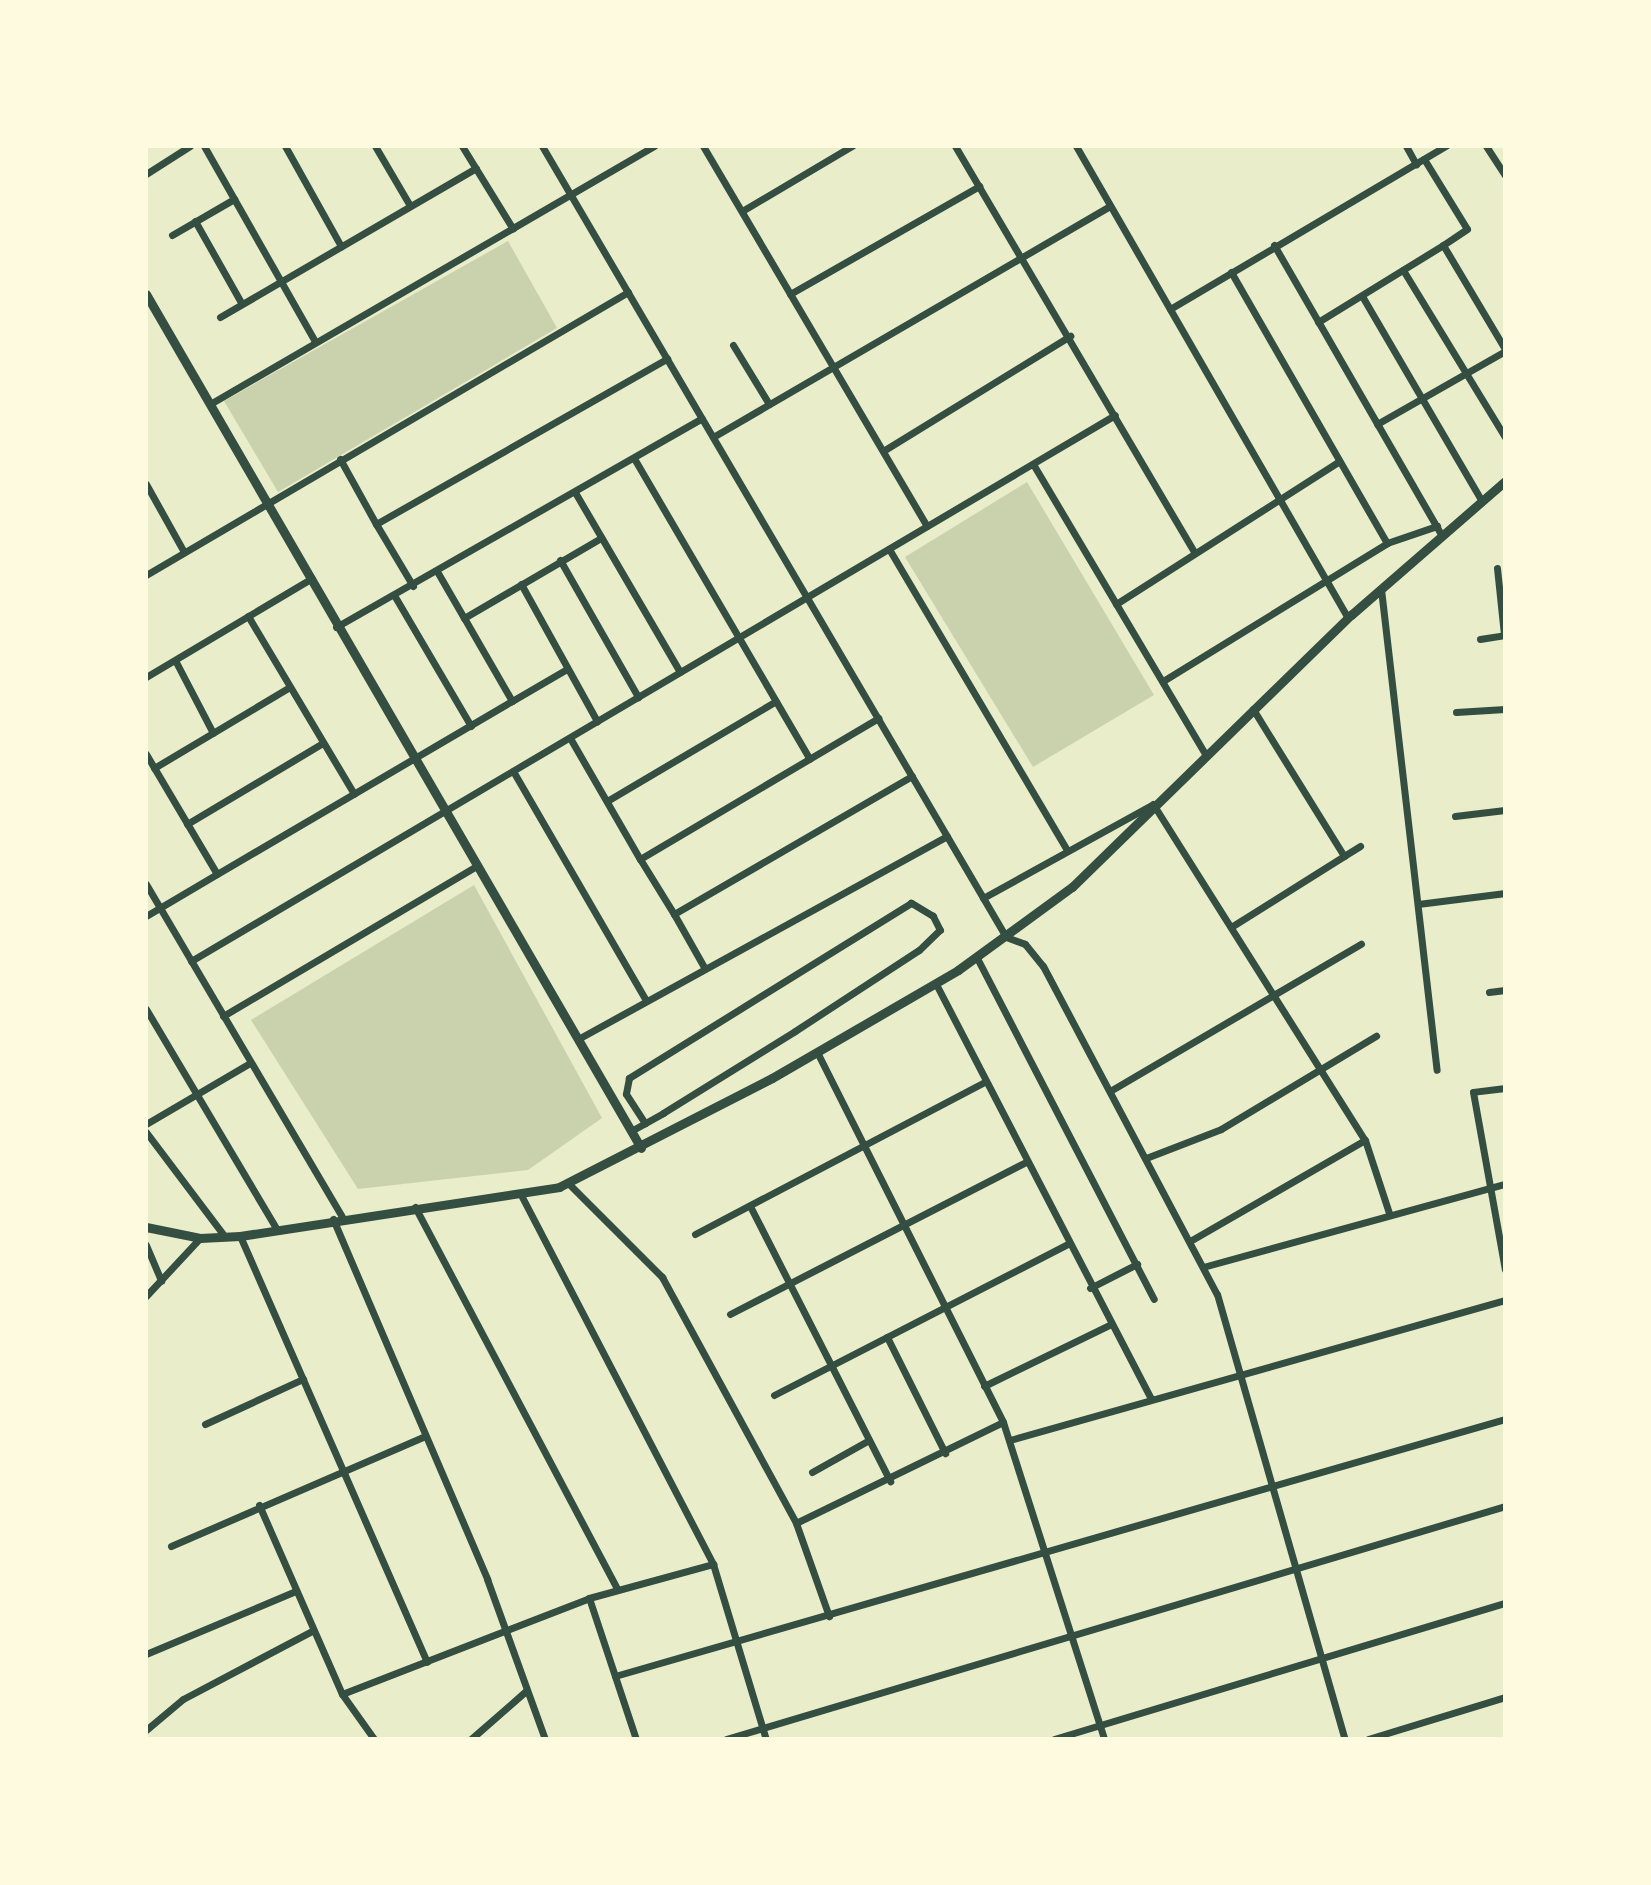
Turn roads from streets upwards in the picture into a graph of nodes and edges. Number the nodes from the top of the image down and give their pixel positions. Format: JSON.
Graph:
{"nodes":[{"id":1,"x":190,"y":146,"type":"edge"},
{"id":2,"x":204,"y":146,"type":"edge"},
{"id":3,"x":285,"y":146,"type":"edge"},
{"id":4,"x":375,"y":146,"type":"edge"},
{"id":5,"x":462,"y":146,"type":"edge"},
{"id":6,"x":542,"y":146,"type":"edge"},
{"id":7,"x":654,"y":146,"type":"edge"},
{"id":8,"x":703,"y":146,"type":"edge"},
{"id":9,"x":852,"y":146,"type":"edge"},
{"id":10,"x":955,"y":146,"type":"edge"},
{"id":11,"x":1076,"y":146,"type":"edge"},
{"id":12,"x":1406,"y":146,"type":"edge"},
{"id":13,"x":1446,"y":146,"type":"edge"},
{"id":14,"x":1486,"y":146,"type":"edge"},
{"id":15,"x":1424,"y":159,"type":"junction"},
{"id":16,"x":1416,"y":164,"type":"junction"},
{"id":17,"x":476,"y":168,"type":"junction"},
{"id":18,"x":146,"y":174,"type":"edge"},
{"id":19,"x":1505,"y":175,"type":"edge"},
{"id":20,"x":979,"y":186,"type":"junction"},
{"id":21,"x":571,"y":195,"type":"junction"},
{"id":22,"x":234,"y":199,"type":"junction"},
{"id":23,"x":409,"y":204,"type":"junction"},
{"id":24,"x":1110,"y":206,"type":"junction"},
{"id":25,"x":742,"y":211,"type":"junction"},
{"id":26,"x":195,"y":221,"type":"junction"},
{"id":27,"x":513,"y":229,"type":"junction"},
{"id":28,"x":172,"y":235,"type":"dead end"},
{"id":29,"x":1274,"y":245,"type":"junction"},
{"id":30,"x":1443,"y":245,"type":"junction"},
{"id":31,"x":341,"y":246,"type":"junction"},
{"id":32,"x":1021,"y":258,"type":"junction"},
{"id":33,"x":1403,"y":270,"type":"junction"},
{"id":34,"x":1231,"y":272,"type":"junction"},
{"id":35,"x":282,"y":281,"type":"junction"},
{"id":36,"x":628,"y":292,"type":"junction"},
{"id":37,"x":146,"y":294,"type":"edge"},
{"id":38,"x":790,"y":294,"type":"junction"},
{"id":39,"x":1362,"y":296,"type":"junction"},
{"id":40,"x":242,"y":304,"type":"junction"},
{"id":41,"x":1170,"y":309,"type":"junction"},
{"id":42,"x":220,"y":317,"type":"dead end"},
{"id":43,"x":1318,"y":322,"type":"junction"},
{"id":44,"x":1070,"y":336,"type":"junction"},
{"id":45,"x":315,"y":341,"type":"junction"},
{"id":46,"x":733,"y":345,"type":"dead end"},
{"id":47,"x":1505,"y":350,"type":"edge"},
{"id":48,"x":667,"y":359,"type":"junction"},
{"id":49,"x":834,"y":367,"type":"junction"},
{"id":50,"x":1465,"y":374,"type":"junction"},
{"id":51,"x":1423,"y":398,"type":"junction"},
{"id":52,"x":210,"y":404,"type":"junction"},
{"id":53,"x":769,"y":404,"type":"junction"},
{"id":54,"x":1115,"y":415,"type":"junction"},
{"id":55,"x":702,"y":418,"type":"junction"},
{"id":56,"x":1377,"y":424,"type":"junction"},
{"id":57,"x":713,"y":437,"type":"junction"},
{"id":58,"x":1505,"y":437,"type":"edge"},
{"id":59,"x":883,"y":451,"type":"junction"},
{"id":60,"x":340,"y":459,"type":"junction"},
{"id":61,"x":635,"y":460,"type":"junction"},
{"id":62,"x":1338,"y":462,"type":"junction"},
{"id":63,"x":1033,"y":464,"type":"junction"},
{"id":64,"x":1505,"y":481,"type":"edge"},
{"id":65,"x":146,"y":484,"type":"edge"},
{"id":66,"x":576,"y":494,"type":"junction"},
{"id":67,"x":1279,"y":499,"type":"junction"},
{"id":68,"x":1482,"y":501,"type":"junction"},
{"id":69,"x":268,"y":504,"type":"junction"},
{"id":70,"x":376,"y":524,"type":"junction"},
{"id":71,"x":927,"y":526,"type":"junction"},
{"id":72,"x":1439,"y":531,"type":"junction"},
{"id":73,"x":601,"y":538,"type":"junction"},
{"id":74,"x":1387,"y":543,"type":"junction"},
{"id":75,"x":889,"y":549,"type":"junction"},
{"id":76,"x":184,"y":552,"type":"junction"},
{"id":77,"x":1194,"y":552,"type":"junction"},
{"id":78,"x":560,"y":560,"type":"junction"},
{"id":79,"x":1497,"y":568,"type":"dead end"},
{"id":80,"x":438,"y":573,"type":"junction"},
{"id":81,"x":146,"y":575,"type":"edge"},
{"id":82,"x":312,"y":578,"type":"junction"},
{"id":83,"x":1325,"y":579,"type":"junction"},
{"id":84,"x":521,"y":584,"type":"junction"},
{"id":85,"x":413,"y":586,"type":"junction"},
{"id":86,"x":1381,"y":589,"type":"junction"},
{"id":87,"x":394,"y":595,"type":"junction"},
{"id":88,"x":807,"y":598,"type":"junction"},
{"id":89,"x":1116,"y":604,"type":"junction"},
{"id":90,"x":248,"y":616,"type":"junction"},
{"id":91,"x":464,"y":618,"type":"junction"},
{"id":92,"x":1348,"y":618,"type":"junction"},
{"id":93,"x":336,"y":627,"type":"junction"},
{"id":94,"x":1504,"y":635,"type":"edge"},
{"id":95,"x":740,"y":638,"type":"junction"},
{"id":96,"x":1480,"y":639,"type":"dead end"},
{"id":97,"x":176,"y":662,"type":"junction"},
{"id":98,"x":567,"y":669,"type":"junction"},
{"id":99,"x":680,"y":672,"type":"junction"},
{"id":100,"x":146,"y":677,"type":"edge"},
{"id":101,"x":1163,"y":681,"type":"junction"},
{"id":102,"x":290,"y":687,"type":"junction"},
{"id":103,"x":638,"y":697,"type":"junction"},
{"id":104,"x":512,"y":701,"type":"junction"},
{"id":105,"x":776,"y":701,"type":"junction"},
{"id":106,"x":1253,"y":709,"type":"junction"},
{"id":107,"x":1505,"y":709,"type":"edge"},
{"id":108,"x":1456,"y":712,"type":"dead end"},
{"id":109,"x":878,"y":718,"type":"junction"},
{"id":110,"x":597,"y":721,"type":"junction"},
{"id":111,"x":471,"y":726,"type":"junction"},
{"id":112,"x":213,"y":733,"type":"junction"},
{"id":113,"x":570,"y":738,"type":"junction"},
{"id":114,"x":323,"y":743,"type":"junction"},
{"id":115,"x":146,"y":754,"type":"edge"},
{"id":116,"x":1206,"y":755,"type":"junction"},
{"id":117,"x":415,"y":759,"type":"junction"},
{"id":118,"x":810,"y":759,"type":"junction"},
{"id":119,"x":154,"y":768,"type":"junction"},
{"id":120,"x":513,"y":771,"type":"junction"},
{"id":121,"x":912,"y":776,"type":"junction"},
{"id":122,"x":354,"y":794,"type":"junction"},
{"id":123,"x":607,"y":801,"type":"junction"},
{"id":124,"x":1153,"y":804,"type":"junction"},
{"id":125,"x":1505,"y":810,"type":"edge"},
{"id":126,"x":445,"y":811,"type":"junction"},
{"id":127,"x":1455,"y":816,"type":"dead end"},
{"id":128,"x":187,"y":824,"type":"junction"},
{"id":129,"x":947,"y":836,"type":"junction"},
{"id":130,"x":1360,"y":846,"type":"dead end"},
{"id":131,"x":1066,"y":848,"type":"junction"},
{"id":132,"x":1344,"y":856,"type":"junction"},
{"id":133,"x":640,"y":859,"type":"junction"},
{"id":134,"x":477,"y":866,"type":"junction"},
{"id":135,"x":217,"y":874,"type":"junction"},
{"id":136,"x":146,"y":884,"type":"edge"},
{"id":137,"x":1505,"y":893,"type":"edge"},
{"id":138,"x":983,"y":898,"type":"junction"},
{"id":139,"x":1418,"y":904,"type":"junction"},
{"id":140,"x":160,"y":908,"type":"junction"},
{"id":141,"x":674,"y":914,"type":"junction"},
{"id":142,"x":146,"y":916,"type":"edge"},
{"id":143,"x":1231,"y":927,"type":"junction"},
{"id":144,"x":1006,"y":937,"type":"junction"},
{"id":145,"x":1361,"y":944,"type":"dead end"},
{"id":146,"x":977,"y":958,"type":"junction"},
{"id":147,"x":191,"y":961,"type":"junction"},
{"id":148,"x":704,"y":967,"type":"junction"},
{"id":149,"x":936,"y":984,"type":"junction"},
{"id":150,"x":1505,"y":990,"type":"edge"},
{"id":151,"x":1489,"y":992,"type":"dead end"},
{"id":152,"x":1271,"y":995,"type":"junction"},
{"id":153,"x":645,"y":999,"type":"junction"},
{"id":154,"x":146,"y":1009,"type":"edge"},
{"id":155,"x":223,"y":1016,"type":"junction"},
{"id":156,"x":1376,"y":1036,"type":"dead end"},
{"id":157,"x":578,"y":1039,"type":"junction"},
{"id":158,"x":817,"y":1052,"type":"junction"},
{"id":159,"x":250,"y":1063,"type":"junction"},
{"id":160,"x":1437,"y":1070,"type":"dead end"},
{"id":161,"x":1318,"y":1071,"type":"junction"},
{"id":162,"x":985,"y":1082,"type":"junction"},
{"id":163,"x":1505,"y":1088,"type":"edge"},
{"id":164,"x":1110,"y":1091,"type":"junction"},
{"id":165,"x":196,"y":1094,"type":"junction"},
{"id":166,"x":645,"y":1123,"type":"junction"},
{"id":167,"x":146,"y":1124,"type":"edge"},
{"id":168,"x":631,"y":1131,"type":"junction"},
{"id":169,"x":146,"y":1132,"type":"edge"},
{"id":170,"x":1365,"y":1140,"type":"junction"},
{"id":171,"x":863,"y":1147,"type":"junction"},
{"id":172,"x":641,"y":1148,"type":"junction"},
{"id":173,"x":1146,"y":1158,"type":"junction"},
{"id":174,"x":1026,"y":1162,"type":"junction"},
{"id":175,"x":569,"y":1184,"type":"junction"},
{"id":176,"x":1505,"y":1184,"type":"edge"},
{"id":177,"x":1490,"y":1186,"type":"junction"},
{"id":178,"x":521,"y":1195,"type":"junction"},
{"id":179,"x":750,"y":1206,"type":"junction"},
{"id":180,"x":415,"y":1207,"type":"junction"},
{"id":181,"x":1389,"y":1213,"type":"junction"},
{"id":182,"x":338,"y":1218,"type":"junction"},
{"id":183,"x":901,"y":1225,"type":"junction"},
{"id":184,"x":146,"y":1227,"type":"edge"},
{"id":185,"x":277,"y":1230,"type":"junction"},
{"id":186,"x":695,"y":1234,"type":"dead end"},
{"id":187,"x":240,"y":1236,"type":"junction"},
{"id":188,"x":225,"y":1237,"type":"junction"},
{"id":189,"x":200,"y":1238,"type":"junction"},
{"id":190,"x":1190,"y":1241,"type":"junction"},
{"id":191,"x":1068,"y":1244,"type":"junction"},
{"id":192,"x":146,"y":1245,"type":"edge"},
{"id":193,"x":1137,"y":1264,"type":"junction"},
{"id":194,"x":1203,"y":1267,"type":"junction"},
{"id":195,"x":1505,"y":1269,"type":"edge"},
{"id":196,"x":161,"y":1281,"type":"junction"},
{"id":197,"x":788,"y":1282,"type":"junction"},
{"id":198,"x":1090,"y":1288,"type":"junction"},
{"id":199,"x":146,"y":1296,"type":"edge"},
{"id":200,"x":1154,"y":1299,"type":"dead end"},
{"id":201,"x":1505,"y":1300,"type":"edge"},
{"id":202,"x":944,"y":1307,"type":"junction"},
{"id":203,"x":730,"y":1314,"type":"dead end"},
{"id":204,"x":1109,"y":1325,"type":"junction"},
{"id":205,"x":887,"y":1337,"type":"junction"},
{"id":206,"x":830,"y":1363,"type":"junction"},
{"id":207,"x":1241,"y":1373,"type":"junction"},
{"id":208,"x":303,"y":1379,"type":"junction"},
{"id":209,"x":984,"y":1386,"type":"junction"},
{"id":210,"x":774,"y":1395,"type":"dead end"},
{"id":211,"x":1151,"y":1398,"type":"junction"},
{"id":212,"x":1505,"y":1419,"type":"edge"},
{"id":213,"x":1003,"y":1422,"type":"junction"},
{"id":214,"x":205,"y":1424,"type":"dead end"},
{"id":215,"x":425,"y":1436,"type":"junction"},
{"id":216,"x":869,"y":1440,"type":"junction"},
{"id":217,"x":1010,"y":1440,"type":"junction"},
{"id":218,"x":945,"y":1453,"type":"junction"},
{"id":219,"x":812,"y":1472,"type":"dead end"},
{"id":220,"x":342,"y":1473,"type":"junction"},
{"id":221,"x":890,"y":1481,"type":"junction"},
{"id":222,"x":1275,"y":1483,"type":"junction"},
{"id":223,"x":259,"y":1505,"type":"junction"},
{"id":224,"x":1505,"y":1506,"type":"edge"},
{"id":225,"x":796,"y":1523,"type":"junction"},
{"id":226,"x":171,"y":1546,"type":"dead end"},
{"id":227,"x":1044,"y":1553,"type":"junction"},
{"id":228,"x":713,"y":1564,"type":"junction"},
{"id":229,"x":1297,"y":1568,"type":"junction"},
{"id":230,"x":618,"y":1590,"type":"junction"},
{"id":231,"x":296,"y":1591,"type":"junction"},
{"id":232,"x":589,"y":1598,"type":"junction"},
{"id":233,"x":1505,"y":1603,"type":"edge"},
{"id":234,"x":829,"y":1616,"type":"junction"},
{"id":235,"x":506,"y":1630,"type":"junction"},
{"id":236,"x":312,"y":1631,"type":"junction"},
{"id":237,"x":1073,"y":1635,"type":"junction"},
{"id":238,"x":736,"y":1642,"type":"junction"},
{"id":239,"x":146,"y":1654,"type":"edge"},
{"id":240,"x":1321,"y":1656,"type":"junction"},
{"id":241,"x":427,"y":1662,"type":"junction"},
{"id":242,"x":615,"y":1676,"type":"junction"},
{"id":243,"x":527,"y":1690,"type":"junction"},
{"id":244,"x":342,"y":1694,"type":"junction"},
{"id":245,"x":1505,"y":1697,"type":"edge"},
{"id":246,"x":1099,"y":1722,"type":"junction"},
{"id":247,"x":763,"y":1728,"type":"junction"},
{"id":248,"x":146,"y":1730,"type":"edge"},
{"id":249,"x":374,"y":1739,"type":"edge"},
{"id":250,"x":471,"y":1739,"type":"edge"},
{"id":251,"x":545,"y":1739,"type":"edge"},
{"id":252,"x":636,"y":1739,"type":"edge"},
{"id":253,"x":726,"y":1739,"type":"edge"},
{"id":254,"x":766,"y":1739,"type":"edge"},
{"id":255,"x":1054,"y":1739,"type":"edge"},
{"id":256,"x":1104,"y":1739,"type":"edge"},
{"id":257,"x":1345,"y":1739,"type":"edge"},
{"id":258,"x":1368,"y":1739,"type":"edge"}],
"edges":[{"from":1,"to":18,"type":"street"},
{"from":2,"to":22,"type":"street"},
{"from":3,"to":31,"type":"street"},
{"from":4,"to":23,"type":"street"},
{"from":5,"to":17,"type":"street"},
{"from":6,"to":21,"type":"street"},
{"from":7,"to":21,"type":"street"},
{"from":8,"to":25,"type":"street"},
{"from":9,"to":25,"type":"street"},
{"from":10,"to":20,"type":"street"},
{"from":11,"to":24,"type":"street"},
{"from":12,"to":16,"type":"street"},
{"from":13,"to":15,"type":"street"},
{"from":14,"to":19,"type":"street"},
{"from":15,"to":16,"type":"street"},
{"from":15,"to":30,"type":"street"},
{"from":16,"to":29,"type":"street"},
{"from":17,"to":23,"type":"street"},
{"from":17,"to":27,"type":"street"},
{"from":20,"to":32,"type":"street"},
{"from":20,"to":38,"type":"street"},
{"from":21,"to":27,"type":"street"},
{"from":21,"to":36,"type":"street"},
{"from":22,"to":26,"type":"street"},
{"from":22,"to":35,"type":"street"},
{"from":23,"to":31,"type":"street"},
{"from":24,"to":32,"type":"street"},
{"from":24,"to":41,"type":"street"},
{"from":25,"to":38,"type":"street"},
{"from":26,"to":28,"type":"street"},
{"from":26,"to":40,"type":"street"},
{"from":27,"to":45,"type":"street"},
{"from":29,"to":34,"type":"street"},
{"from":29,"to":43,"type":"street"},
{"from":30,"to":33,"type":"street"},
{"from":30,"to":47,"type":"street"},
{"from":31,"to":35,"type":"street"},
{"from":32,"to":44,"type":"street"},
{"from":32,"to":49,"type":"street"},
{"from":33,"to":39,"type":"street"},
{"from":33,"to":50,"type":"street"},
{"from":34,"to":41,"type":"street"},
{"from":34,"to":62,"type":"street"},
{"from":35,"to":40,"type":"street"},
{"from":35,"to":45,"type":"street"},
{"from":36,"to":48,"type":"street"},
{"from":36,"to":60,"type":"street"},
{"from":37,"to":52,"type":"street"},
{"from":38,"to":49,"type":"street"},
{"from":39,"to":43,"type":"street"},
{"from":39,"to":51,"type":"street"},
{"from":40,"to":42,"type":"street"},
{"from":41,"to":67,"type":"street"},
{"from":43,"to":56,"type":"street"},
{"from":44,"to":54,"type":"street"},
{"from":44,"to":59,"type":"street"},
{"from":45,"to":52,"type":"street"},
{"from":46,"to":53,"type":"street"},
{"from":47,"to":50,"type":"street"},
{"from":48,"to":55,"type":"street"},
{"from":48,"to":70,"type":"street"},
{"from":49,"to":53,"type":"street"},
{"from":49,"to":59,"type":"street"},
{"from":50,"to":51,"type":"street"},
{"from":50,"to":58,"type":"street"},
{"from":51,"to":56,"type":"street"},
{"from":51,"to":68,"type":"street"},
{"from":52,"to":69,"type":"street"},
{"from":53,"to":57,"type":"street"},
{"from":54,"to":63,"type":"street"},
{"from":54,"to":77,"type":"street"},
{"from":55,"to":57,"type":"street"},
{"from":55,"to":61,"type":"street"},
{"from":56,"to":72,"type":"street"},
{"from":57,"to":88,"type":"street"},
{"from":59,"to":71,"type":"street"},
{"from":60,"to":69,"type":"street"},
{"from":60,"to":70,"type":"street"},
{"from":61,"to":66,"type":"street"},
{"from":61,"to":95,"type":"street"},
{"from":62,"to":67,"type":"street"},
{"from":62,"to":74,"type":"street"},
{"from":63,"to":71,"type":"street"},
{"from":63,"to":89,"type":"street"},
{"from":64,"to":68,"type":"street"},
{"from":65,"to":76,"type":"street"},
{"from":66,"to":73,"type":"street"},
{"from":66,"to":80,"type":"street"},
{"from":67,"to":77,"type":"street"},
{"from":67,"to":83,"type":"street"},
{"from":68,"to":72,"type":"street"},
{"from":69,"to":76,"type":"street"},
{"from":69,"to":82,"type":"street"},
{"from":70,"to":85,"type":"street"},
{"from":71,"to":75,"type":"street"},
{"from":72,"to":74,"type":"street"},
{"from":72,"to":86,"type":"street"},
{"from":73,"to":78,"type":"street"},
{"from":73,"to":99,"type":"street"},
{"from":74,"to":83,"type":"street"},
{"from":75,"to":88,"type":"street"},
{"from":75,"to":131,"type":"street"},
{"from":76,"to":81,"type":"street"},
{"from":77,"to":89,"type":"street"},
{"from":78,"to":84,"type":"street"},
{"from":78,"to":103,"type":"street"},
{"from":79,"to":94,"type":"street"},
{"from":80,"to":85,"type":"street"},
{"from":80,"to":91,"type":"street"},
{"from":82,"to":90,"type":"street"},
{"from":82,"to":93,"type":"street"},
{"from":83,"to":92,"type":"street"},
{"from":83,"to":101,"type":"street"},
{"from":84,"to":91,"type":"street"},
{"from":84,"to":98,"type":"street"},
{"from":85,"to":87,"type":"street"},
{"from":86,"to":92,"type":"street"},
{"from":86,"to":139,"type":"street"},
{"from":87,"to":93,"type":"street"},
{"from":87,"to":111,"type":"street"},
{"from":88,"to":95,"type":"street"},
{"from":88,"to":109,"type":"street"},
{"from":89,"to":101,"type":"street"},
{"from":90,"to":97,"type":"street"},
{"from":90,"to":102,"type":"street"},
{"from":91,"to":104,"type":"street"},
{"from":92,"to":106,"type":"street"},
{"from":93,"to":117,"type":"street"},
{"from":94,"to":96,"type":"street"},
{"from":95,"to":99,"type":"street"},
{"from":95,"to":105,"type":"street"},
{"from":97,"to":100,"type":"street"},
{"from":97,"to":112,"type":"street"},
{"from":98,"to":104,"type":"street"},
{"from":98,"to":110,"type":"street"},
{"from":99,"to":103,"type":"street"},
{"from":101,"to":116,"type":"street"},
{"from":102,"to":112,"type":"street"},
{"from":102,"to":114,"type":"street"},
{"from":103,"to":110,"type":"street"},
{"from":104,"to":111,"type":"street"},
{"from":105,"to":118,"type":"street"},
{"from":105,"to":123,"type":"street"},
{"from":106,"to":116,"type":"street"},
{"from":106,"to":132,"type":"street"},
{"from":107,"to":108,"type":"street"},
{"from":109,"to":118,"type":"street"},
{"from":109,"to":121,"type":"street"},
{"from":110,"to":113,"type":"street"},
{"from":111,"to":117,"type":"street"},
{"from":112,"to":119,"type":"street"},
{"from":113,"to":120,"type":"street"},
{"from":113,"to":123,"type":"street"},
{"from":114,"to":122,"type":"street"},
{"from":114,"to":128,"type":"street"},
{"from":115,"to":119,"type":"street"},
{"from":116,"to":124,"type":"street"},
{"from":117,"to":122,"type":"street"},
{"from":117,"to":126,"type":"street"},
{"from":118,"to":133,"type":"street"},
{"from":119,"to":128,"type":"street"},
{"from":120,"to":126,"type":"street"},
{"from":120,"to":153,"type":"street"},
{"from":121,"to":129,"type":"street"},
{"from":121,"to":141,"type":"street"},
{"from":122,"to":135,"type":"street"},
{"from":123,"to":133,"type":"street"},
{"from":124,"to":131,"type":"street"},
{"from":124,"to":143,"type":"street"},
{"from":124,"to":144,"type":"street"},
{"from":125,"to":127,"type":"street"},
{"from":126,"to":134,"type":"street"},
{"from":126,"to":147,"type":"street"},
{"from":128,"to":135,"type":"street"},
{"from":129,"to":138,"type":"street"},
{"from":129,"to":148,"type":"street"},
{"from":130,"to":132,"type":"street"},
{"from":131,"to":138,"type":"street"},
{"from":132,"to":143,"type":"street"},
{"from":133,"to":141,"type":"street"},
{"from":134,"to":155,"type":"street"},
{"from":134,"to":157,"type":"street"},
{"from":135,"to":140,"type":"street"},
{"from":136,"to":140,"type":"street"},
{"from":137,"to":139,"type":"street"},
{"from":138,"to":144,"type":"street"},
{"from":139,"to":160,"type":"street"},
{"from":140,"to":142,"type":"street"},
{"from":140,"to":147,"type":"street"},
{"from":141,"to":148,"type":"street"},
{"from":143,"to":152,"type":"street"},
{"from":144,"to":146,"type":"street"},
{"from":144,"to":164,"type":"street"},
{"from":145,"to":152,"type":"street"},
{"from":146,"to":149,"type":"street"},
{"from":146,"to":193,"type":"street"},
{"from":147,"to":155,"type":"street"},
{"from":148,"to":153,"type":"street"},
{"from":149,"to":158,"type":"street"},
{"from":149,"to":162,"type":"street"},
{"from":150,"to":151,"type":"street"},
{"from":152,"to":161,"type":"street"},
{"from":152,"to":164,"type":"street"},
{"from":153,"to":157,"type":"street"},
{"from":154,"to":165,"type":"street"},
{"from":155,"to":159,"type":"street"},
{"from":156,"to":161,"type":"street"},
{"from":157,"to":168,"type":"street"},
{"from":158,"to":171,"type":"street"},
{"from":158,"to":172,"type":"street"},
{"from":159,"to":165,"type":"street"},
{"from":159,"to":182,"type":"street"},
{"from":161,"to":170,"type":"street"},
{"from":161,"to":173,"type":"street"},
{"from":162,"to":171,"type":"street"},
{"from":162,"to":174,"type":"street"},
{"from":163,"to":177,"type":"street"},
{"from":164,"to":173,"type":"street"},
{"from":165,"to":167,"type":"street"},
{"from":165,"to":185,"type":"street"},
{"from":166,"to":166,"type":"street"},
{"from":166,"to":168,"type":"street"},
{"from":168,"to":172,"type":"street"},
{"from":169,"to":188,"type":"street"},
{"from":170,"to":181,"type":"street"},
{"from":170,"to":190,"type":"street"},
{"from":171,"to":179,"type":"street"},
{"from":171,"to":183,"type":"street"},
{"from":172,"to":175,"type":"street"},
{"from":173,"to":190,"type":"street"},
{"from":174,"to":183,"type":"street"},
{"from":174,"to":191,"type":"street"},
{"from":175,"to":178,"type":"street"},
{"from":175,"to":225,"type":"street"},
{"from":176,"to":177,"type":"street"},
{"from":177,"to":181,"type":"street"},
{"from":177,"to":195,"type":"street"},
{"from":178,"to":180,"type":"street"},
{"from":178,"to":228,"type":"street"},
{"from":179,"to":186,"type":"street"},
{"from":179,"to":197,"type":"street"},
{"from":180,"to":182,"type":"street"},
{"from":180,"to":230,"type":"street"},
{"from":181,"to":194,"type":"street"},
{"from":182,"to":185,"type":"street"},
{"from":182,"to":215,"type":"street"},
{"from":183,"to":197,"type":"street"},
{"from":183,"to":202,"type":"street"},
{"from":184,"to":189,"type":"street"},
{"from":185,"to":187,"type":"street"},
{"from":187,"to":188,"type":"street"},
{"from":187,"to":208,"type":"street"},
{"from":188,"to":189,"type":"street"},
{"from":189,"to":196,"type":"street"},
{"from":190,"to":194,"type":"street"},
{"from":191,"to":198,"type":"street"},
{"from":191,"to":202,"type":"street"},
{"from":192,"to":196,"type":"street"},
{"from":193,"to":198,"type":"street"},
{"from":193,"to":200,"type":"street"},
{"from":194,"to":207,"type":"street"},
{"from":196,"to":199,"type":"street"},
{"from":197,"to":203,"type":"street"},
{"from":197,"to":206,"type":"street"},
{"from":198,"to":204,"type":"street"},
{"from":201,"to":207,"type":"street"},
{"from":202,"to":205,"type":"street"},
{"from":202,"to":209,"type":"street"},
{"from":204,"to":209,"type":"street"},
{"from":204,"to":211,"type":"street"},
{"from":205,"to":206,"type":"street"},
{"from":205,"to":218,"type":"street"},
{"from":206,"to":210,"type":"street"},
{"from":206,"to":216,"type":"street"},
{"from":207,"to":211,"type":"street"},
{"from":207,"to":222,"type":"street"},
{"from":208,"to":214,"type":"street"},
{"from":208,"to":220,"type":"street"},
{"from":209,"to":213,"type":"street"},
{"from":211,"to":217,"type":"street"},
{"from":212,"to":222,"type":"street"},
{"from":213,"to":217,"type":"street"},
{"from":213,"to":218,"type":"street"},
{"from":215,"to":220,"type":"street"},
{"from":215,"to":235,"type":"street"},
{"from":216,"to":219,"type":"street"},
{"from":216,"to":221,"type":"street"},
{"from":217,"to":227,"type":"street"},
{"from":218,"to":221,"type":"street"},
{"from":220,"to":223,"type":"street"},
{"from":220,"to":241,"type":"street"},
{"from":221,"to":225,"type":"street"},
{"from":222,"to":227,"type":"street"},
{"from":222,"to":229,"type":"street"},
{"from":223,"to":226,"type":"street"},
{"from":223,"to":231,"type":"street"},
{"from":224,"to":229,"type":"street"},
{"from":225,"to":234,"type":"street"},
{"from":227,"to":234,"type":"street"},
{"from":227,"to":237,"type":"street"},
{"from":228,"to":230,"type":"street"},
{"from":228,"to":238,"type":"street"},
{"from":229,"to":237,"type":"street"},
{"from":229,"to":240,"type":"street"},
{"from":230,"to":232,"type":"street"},
{"from":231,"to":236,"type":"street"},
{"from":231,"to":239,"type":"street"},
{"from":232,"to":235,"type":"street"},
{"from":232,"to":242,"type":"street"},
{"from":233,"to":240,"type":"street"},
{"from":234,"to":238,"type":"street"},
{"from":235,"to":241,"type":"street"},
{"from":235,"to":243,"type":"street"},
{"from":236,"to":244,"type":"street"},
{"from":236,"to":248,"type":"street"},
{"from":237,"to":246,"type":"street"},
{"from":237,"to":247,"type":"street"},
{"from":238,"to":242,"type":"street"},
{"from":238,"to":247,"type":"street"},
{"from":240,"to":246,"type":"street"},
{"from":240,"to":257,"type":"street"},
{"from":241,"to":244,"type":"street"},
{"from":242,"to":252,"type":"street"},
{"from":243,"to":250,"type":"street"},
{"from":243,"to":251,"type":"street"},
{"from":244,"to":249,"type":"street"},
{"from":245,"to":258,"type":"street"},
{"from":246,"to":255,"type":"street"},
{"from":246,"to":256,"type":"street"},
{"from":247,"to":253,"type":"street"},
{"from":247,"to":254,"type":"street"}]}
